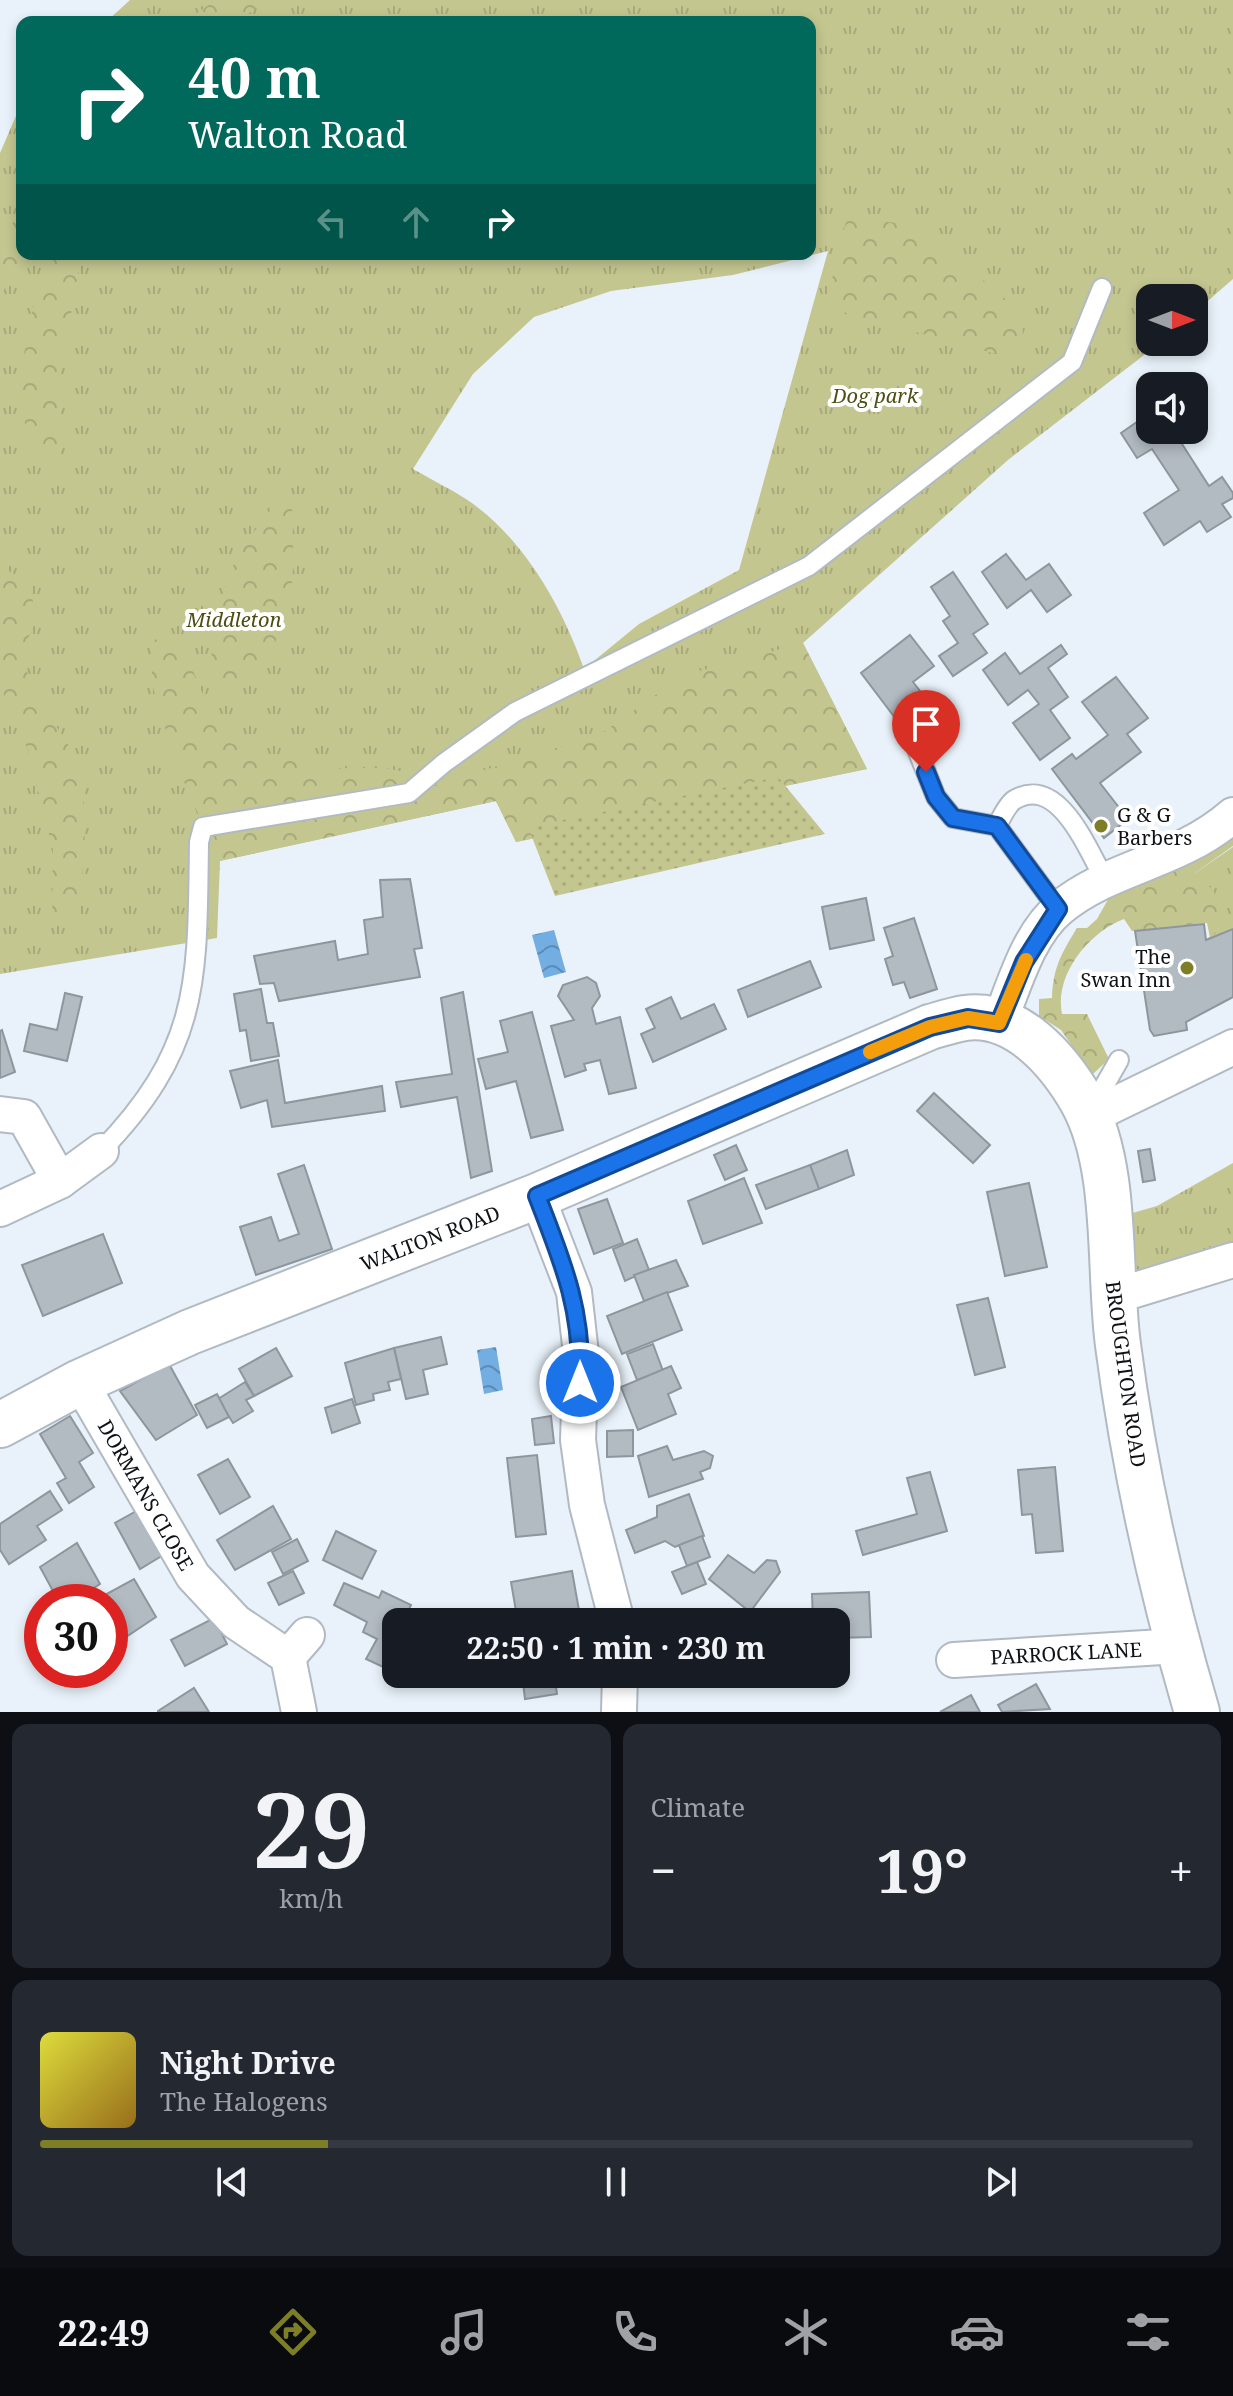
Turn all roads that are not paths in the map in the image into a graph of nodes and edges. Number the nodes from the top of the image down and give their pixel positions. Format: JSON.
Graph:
{"nodes":[{"id":1,"x":1102,"y":288,"type":"dead end"},
{"id":2,"x":916,"y":747,"type":"dead end"},
{"id":3,"x":1233,"y":815,"type":"edge"},
{"id":4,"x":997,"y":826,"type":"junction"},
{"id":5,"x":1105,"y":880,"type":"junction"},
{"id":6,"x":1058,"y":909,"type":"junction"},
{"id":7,"x":999,"y":1023,"type":"junction"},
{"id":8,"x":1233,"y":1047,"type":"edge"},
{"id":9,"x":1119,"y":1060,"type":"dead end"},
{"id":10,"x":1085,"y":1109,"type":"junction"},
{"id":11,"x":0,"y":1114,"type":"edge"},
{"id":12,"x":101,"y":1151,"type":"joint"},
{"id":13,"x":60,"y":1181,"type":"junction"},
{"id":14,"x":537,"y":1196,"type":"junction"},
{"id":15,"x":0,"y":1209,"type":"edge"},
{"id":16,"x":1233,"y":1260,"type":"edge"},
{"id":17,"x":1112,"y":1297,"type":"junction"},
{"id":18,"x":80,"y":1382,"type":"junction"},
{"id":19,"x":0,"y":1425,"type":"edge"},
{"id":20,"x":613,"y":1608,"type":"edge"},
{"id":21,"x":1178,"y":1646,"type":"junction"},
{"id":22,"x":954,"y":1660,"type":"dead end"},
{"id":23,"x":620,"y":1688,"type":"edge"},
{"id":24,"x":299,"y":1712,"type":"edge"},
{"id":25,"x":619,"y":1712,"type":"edge"},
{"id":26,"x":1197,"y":1712,"type":"edge"}],
"edges":[{"from":1,"to":12,"type":"lane"},
{"from":2,"to":4,"type":"lane"},
{"from":3,"to":5,"type":"street"},
{"from":4,"to":5,"type":"lane"},
{"from":4,"to":6,"type":"lane"},
{"from":5,"to":6,"type":"street"},
{"from":6,"to":7,"type":"street"},
{"from":7,"to":10,"type":"street","name":"BROUGHTON ROAD"},
{"from":7,"to":14,"type":"street","name":"WALTON ROAD"},
{"from":8,"to":10,"type":"street"},
{"from":9,"to":10,"type":"lane"},
{"from":10,"to":17,"type":"street","name":"BROUGHTON ROAD"},
{"from":11,"to":13,"type":"street"},
{"from":12,"to":13,"type":"street"},
{"from":13,"to":15,"type":"street"},
{"from":14,"to":18,"type":"street","name":"WALTON ROAD"},
{"from":14,"to":20,"type":"street"},
{"from":16,"to":17,"type":"street"},
{"from":17,"to":21,"type":"street","name":"BROUGHTON ROAD"},
{"from":18,"to":19,"type":"street","name":"WALTON ROAD"},
{"from":18,"to":24,"type":"street","name":"DORMANS CLOSE"},
{"from":21,"to":22,"type":"street","name":"PARROCK LANE"},
{"from":21,"to":26,"type":"street","name":"BROUGHTON ROAD"},
{"from":23,"to":25,"type":"street"}]}
